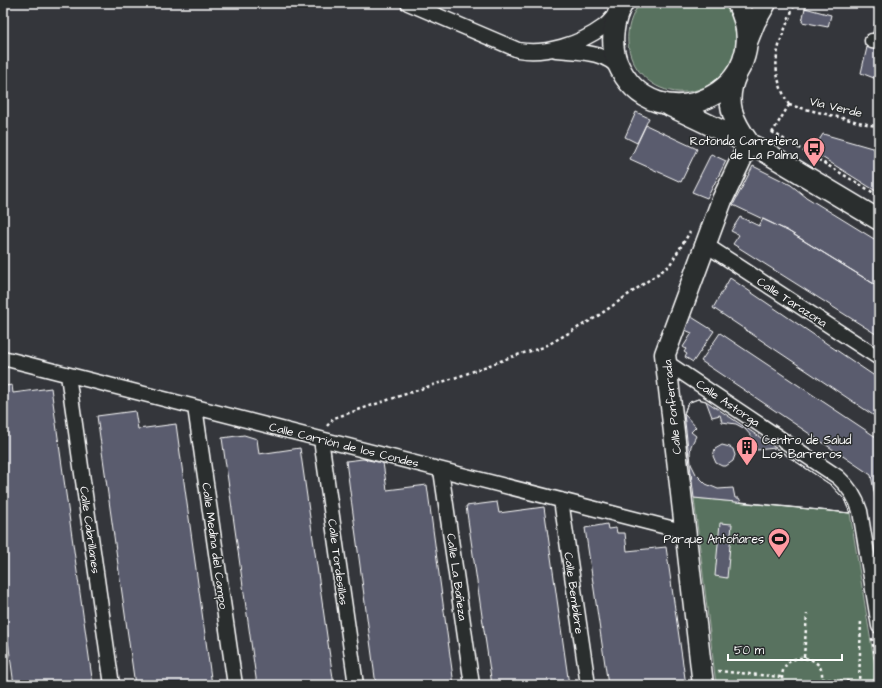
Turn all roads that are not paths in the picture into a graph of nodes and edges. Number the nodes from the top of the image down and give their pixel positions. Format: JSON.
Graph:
{"nodes":[{"id":1,"x":408,"y":3,"type":"edge"},
{"id":2,"x":737,"y":3,"type":"edge"},
{"id":3,"x":766,"y":3,"type":"edge"},
{"id":4,"x":621,"y":5,"type":"edge"},
{"id":5,"x":746,"y":48,"type":"junction"},
{"id":6,"x":550,"y":49,"type":"junction"},
{"id":7,"x":736,"y":75,"type":"junction"},
{"id":8,"x":624,"y":76,"type":"junction"},
{"id":9,"x":667,"y":104,"type":"junction"},
{"id":10,"x":755,"y":147,"type":"junction"},
{"id":11,"x":879,"y":220,"type":"edge"},
{"id":12,"x":706,"y":245,"type":"junction"},
{"id":13,"x":3,"y":358,"type":"edge"},
{"id":14,"x":879,"y":358,"type":"edge"},
{"id":15,"x":666,"y":362,"type":"junction"},
{"id":16,"x":68,"y":375,"type":"junction"},
{"id":17,"x":195,"y":407,"type":"junction"},
{"id":18,"x":319,"y":438,"type":"junction"},
{"id":19,"x":441,"y":470,"type":"junction"},
{"id":20,"x":561,"y":500,"type":"junction"},
{"id":21,"x":686,"y":532,"type":"junction"},
{"id":22,"x":874,"y":564,"type":"edge"},
{"id":23,"x":875,"y":630,"type":"edge"},
{"id":24,"x":709,"y":678,"type":"edge"},
{"id":25,"x":112,"y":685,"type":"edge"},
{"id":26,"x":235,"y":685,"type":"edge"},
{"id":27,"x":356,"y":685,"type":"edge"},
{"id":28,"x":472,"y":685,"type":"edge"},
{"id":29,"x":588,"y":685,"type":"edge"}],
"edges":[{"from":1,"to":6,"type":"street"},
{"from":2,"to":5,"type":"main road"},
{"from":3,"to":5,"type":"main road"},
{"from":4,"to":6,"type":"street"},
{"from":4,"to":8,"type":"main road"},
{"from":5,"to":7,"type":"main road"},
{"from":6,"to":8,"type":"street"},
{"from":7,"to":9,"type":"main road"},
{"from":7,"to":10,"type":"main road"},
{"from":8,"to":9,"type":"main road"},
{"from":9,"to":10,"type":"main road"},
{"from":10,"to":11,"type":"main road"},
{"from":10,"to":12,"type":"main road","name":"Calle Ponferrada"},
{"from":12,"to":14,"type":"street","name":"Calle Tarazona"},
{"from":12,"to":15,"type":"main road","name":"Calle Ponferrada"},
{"from":13,"to":16,"type":"street","name":"Calle Carrión de los Condes"},
{"from":15,"to":21,"type":"main road","name":"Calle Ponferrada"},
{"from":15,"to":22,"type":"street","name":"Calle Astorga"},
{"from":16,"to":17,"type":"street","name":"Calle Carrión de los Condes"},
{"from":16,"to":25,"type":"street","name":"Calle Cabrillanes"},
{"from":17,"to":18,"type":"street","name":"Calle Carrión de los Condes"},
{"from":17,"to":26,"type":"street","name":"Calle Medina del Campo"},
{"from":18,"to":19,"type":"street","name":"Calle Carrión de los Condes"},
{"from":18,"to":27,"type":"street","name":"Calle Tordesillas"},
{"from":19,"to":20,"type":"street","name":"Calle Carrión de los Condes"},
{"from":19,"to":28,"type":"street","name":"Calle La Bañeza"},
{"from":20,"to":21,"type":"street","name":"Calle Carrión de los Condes"},
{"from":20,"to":29,"type":"street","name":"Calle Bembibre"},
{"from":21,"to":24,"type":"main road","name":"Calle Ponferrada"},
{"from":22,"to":23,"type":"street","name":"Calle Astorga"}]}
